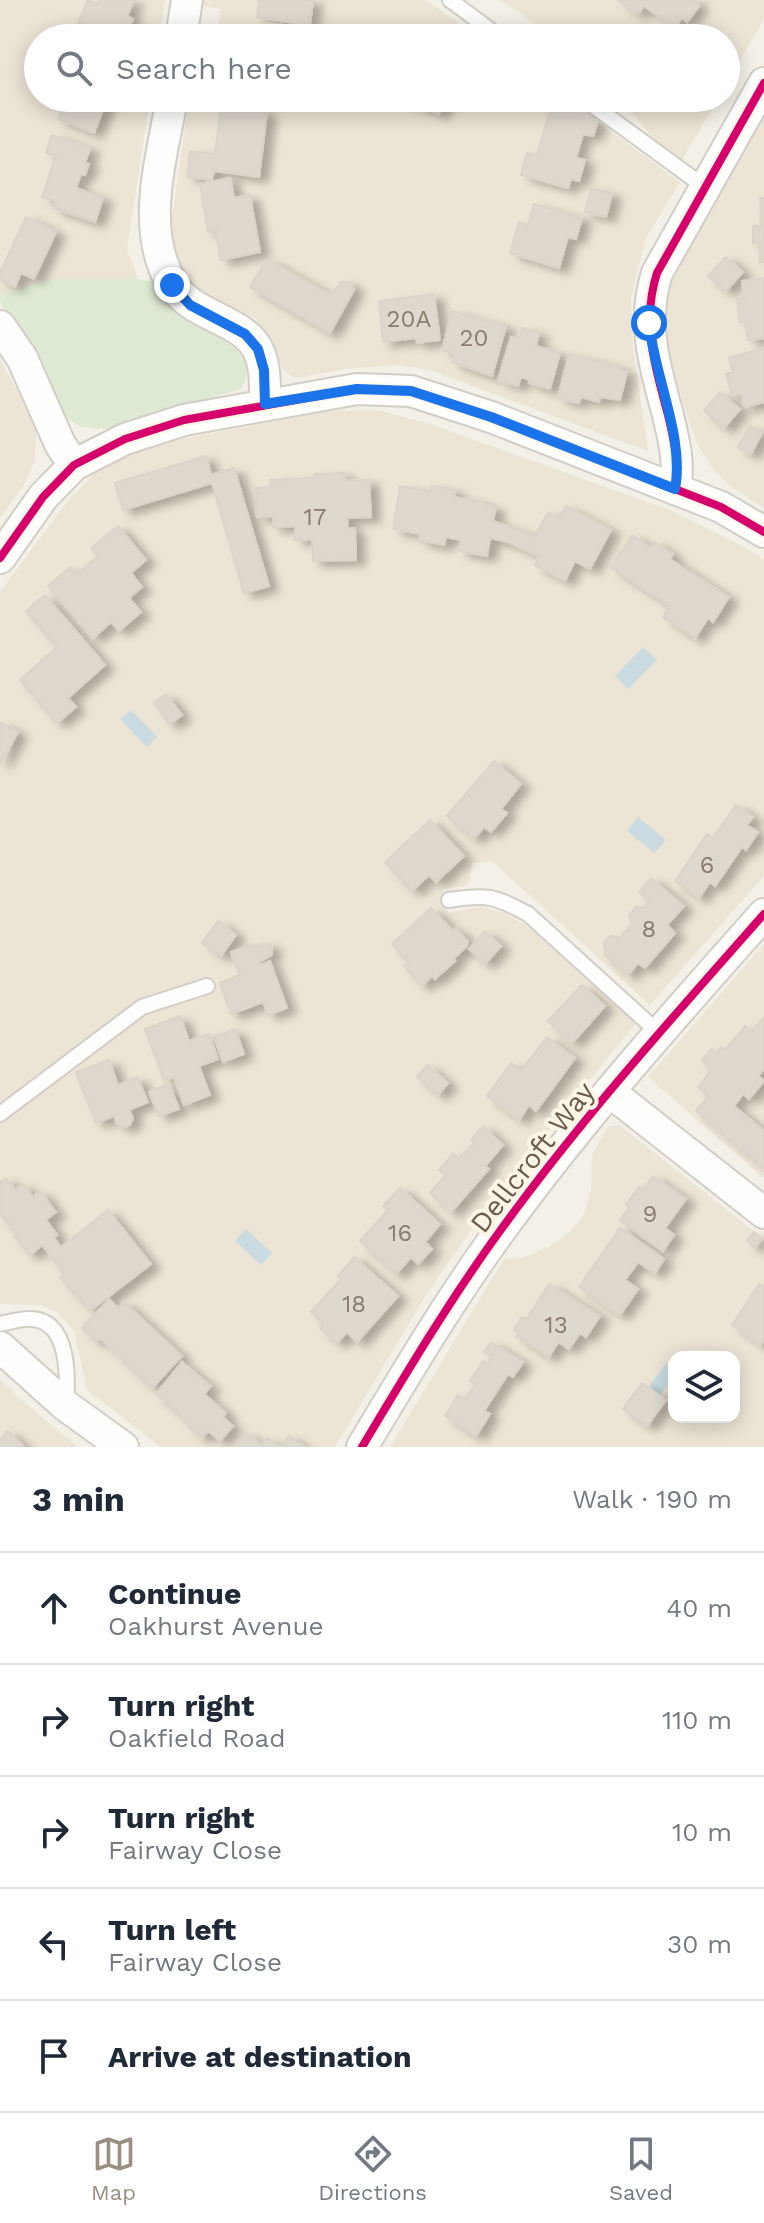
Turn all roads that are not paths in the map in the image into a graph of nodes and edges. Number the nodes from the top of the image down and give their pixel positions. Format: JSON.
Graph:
{"nodes":[{"id":1,"x":187,"y":0,"type":"edge"},
{"id":2,"x":450,"y":0,"type":"edge"},
{"id":3,"x":183,"y":24,"type":"edge"},
{"id":4,"x":482,"y":24,"type":"edge"},
{"id":5,"x":764,"y":83,"type":"edge"},
{"id":6,"x":170,"y":112,"type":"edge"},
{"id":7,"x":602,"y":112,"type":"edge"},
{"id":8,"x":707,"y":189,"type":"junction"},
{"id":9,"x":0,"y":326,"type":"edge"},
{"id":10,"x":265,"y":404,"type":"junction"},
{"id":11,"x":74,"y":465,"type":"junction"},
{"id":12,"x":675,"y":489,"type":"junction"},
{"id":13,"x":764,"y":532,"type":"edge"},
{"id":14,"x":0,"y":558,"type":"edge"},
{"id":15,"x":449,"y":900,"type":"dead end"},
{"id":16,"x":764,"y":914,"type":"edge"},
{"id":17,"x":207,"y":986,"type":"dead end"},
{"id":18,"x":659,"y":1033,"type":"junction"},
{"id":19,"x":610,"y":1092,"type":"junction"},
{"id":20,"x":0,"y":1114,"type":"edge"},
{"id":21,"x":764,"y":1213,"type":"edge"},
{"id":22,"x":0,"y":1324,"type":"edge"},
{"id":23,"x":0,"y":1347,"type":"edge"},
{"id":24,"x":66,"y":1406,"type":"junction"},
{"id":25,"x":123,"y":1447,"type":"edge"},
{"id":26,"x":362,"y":1447,"type":"edge"}],
"edges":[{"from":1,"to":3,"type":"street"},
{"from":2,"to":4,"type":"lane"},
{"from":5,"to":8,"type":"street"},
{"from":6,"to":10,"type":"street"},
{"from":7,"to":8,"type":"lane"},
{"from":8,"to":12,"type":"street"},
{"from":9,"to":11,"type":"street"},
{"from":10,"to":11,"type":"street"},
{"from":10,"to":12,"type":"street"},
{"from":11,"to":14,"type":"street"},
{"from":12,"to":13,"type":"street"},
{"from":15,"to":18,"type":"lane"},
{"from":16,"to":18,"type":"street","name":"Dellcroft Way"},
{"from":17,"to":20,"type":"lane"},
{"from":18,"to":19,"type":"street","name":"Dellcroft Way"},
{"from":19,"to":21,"type":"street"},
{"from":19,"to":26,"type":"street","name":"Dellcroft Way"},
{"from":22,"to":24,"type":"lane"},
{"from":23,"to":24,"type":"street"},
{"from":24,"to":25,"type":"street"}]}
